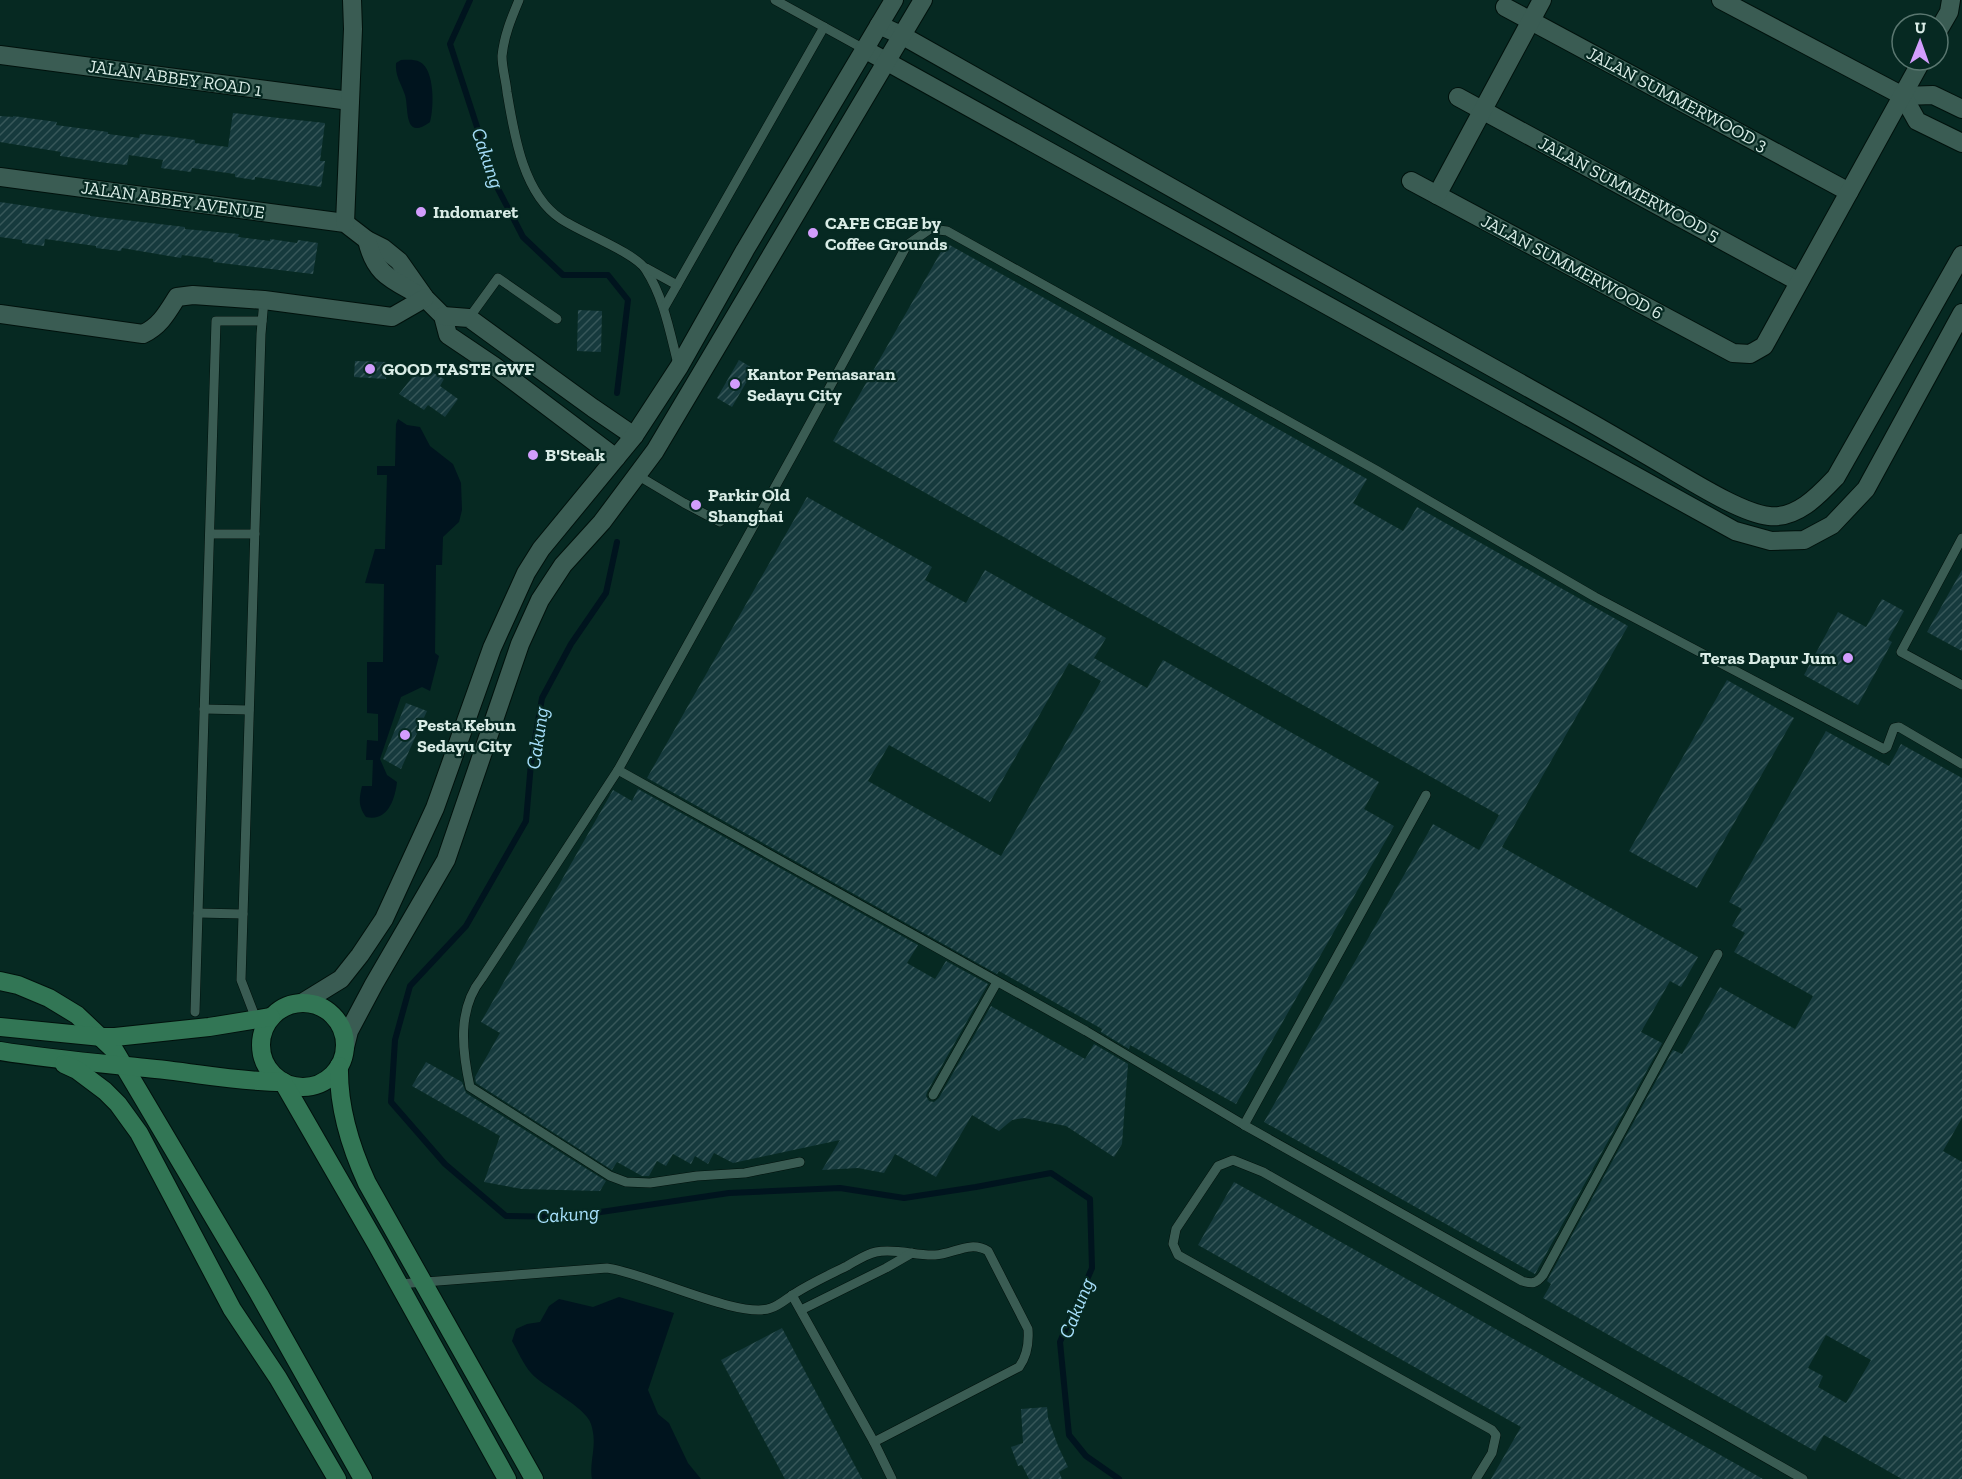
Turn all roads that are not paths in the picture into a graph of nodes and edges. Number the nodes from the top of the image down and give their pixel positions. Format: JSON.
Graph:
{"nodes":[{"id":1,"x":351,"y":0,"type":"edge"},
{"id":2,"x":519,"y":0,"type":"edge"},
{"id":3,"x":775,"y":0,"type":"edge"},
{"id":4,"x":894,"y":0,"type":"edge"},
{"id":5,"x":923,"y":0,"type":"edge"},
{"id":6,"x":1542,"y":0,"type":"edge"},
{"id":7,"x":1721,"y":0,"type":"edge"},
{"id":8,"x":1505,"y":7,"type":"dead end"},
{"id":9,"x":1531,"y":21,"type":"junction"},
{"id":10,"x":879,"y":25,"type":"junction"},
{"id":11,"x":824,"y":27,"type":"junction"},
{"id":12,"x":903,"y":36,"type":"junction"},
{"id":13,"x":864,"y":49,"type":"junction"},
{"id":14,"x":0,"y":55,"type":"edge"},
{"id":15,"x":888,"y":61,"type":"junction"},
{"id":16,"x":1916,"y":72,"type":"edge"},
{"id":17,"x":1903,"y":96,"type":"junction"},
{"id":18,"x":1458,"y":97,"type":"dead end"},
{"id":19,"x":350,"y":101,"type":"junction"},
{"id":20,"x":1962,"y":109,"type":"edge"},
{"id":21,"x":1482,"y":110,"type":"junction"},
{"id":22,"x":1962,"y":143,"type":"edge"},
{"id":23,"x":0,"y":177,"type":"edge"},
{"id":24,"x":1411,"y":181,"type":"dead end"},
{"id":25,"x":1849,"y":192,"type":"junction"},
{"id":26,"x":1437,"y":195,"type":"junction"},
{"id":27,"x":345,"y":223,"type":"junction"},
{"id":28,"x":1962,"y":255,"type":"edge"},
{"id":29,"x":646,"y":268,"type":"junction"},
{"id":30,"x":1323,"y":274,"type":"junction"},
{"id":31,"x":1799,"y":282,"type":"junction"},
{"id":32,"x":677,"y":285,"type":"junction"},
{"id":33,"x":1313,"y":296,"type":"junction"},
{"id":34,"x":425,"y":298,"type":"junction"},
{"id":35,"x":264,"y":300,"type":"junction"},
{"id":36,"x":664,"y":308,"type":"junction"},
{"id":37,"x":1962,"y":313,"type":"edge"},
{"id":38,"x":0,"y":314,"type":"edge"},
{"id":39,"x":443,"y":316,"type":"junction"},
{"id":40,"x":469,"y":318,"type":"junction"},
{"id":41,"x":557,"y":319,"type":"dead end"},
{"id":42,"x":262,"y":321,"type":"junction"},
{"id":43,"x":679,"y":367,"type":"junction"},
{"id":44,"x":634,"y":436,"type":"junction"},
{"id":45,"x":655,"y":451,"type":"junction"},
{"id":46,"x":616,"y":458,"type":"junction"},
{"id":47,"x":637,"y":474,"type":"junction"},
{"id":48,"x":720,"y":522,"type":"dead end"},
{"id":49,"x":210,"y":534,"type":"junction"},
{"id":50,"x":255,"y":534,"type":"junction"},
{"id":51,"x":1962,"y":538,"type":"edge"},
{"id":52,"x":1962,"y":685,"type":"edge"},
{"id":53,"x":204,"y":709,"type":"junction"},
{"id":54,"x":249,"y":710,"type":"junction"},
{"id":55,"x":1962,"y":764,"type":"edge"},
{"id":56,"x":618,"y":770,"type":"junction"},
{"id":57,"x":1426,"y":795,"type":"dead end"},
{"id":58,"x":198,"y":913,"type":"junction"},
{"id":59,"x":243,"y":914,"type":"junction"},
{"id":60,"x":1718,"y":954,"type":"dead end"},
{"id":61,"x":0,"y":981,"type":"edge"},
{"id":62,"x":998,"y":982,"type":"junction"},
{"id":63,"x":302,"y":1003,"type":"junction"},
{"id":64,"x":195,"y":1012,"type":"dead end"},
{"id":65,"x":263,"y":1018,"type":"junction"},
{"id":66,"x":0,"y":1027,"type":"edge"},
{"id":67,"x":102,"y":1037,"type":"junction"},
{"id":68,"x":345,"y":1047,"type":"junction"},
{"id":69,"x":0,"y":1052,"type":"edge"},
{"id":70,"x":21,"y":1055,"type":"junction"},
{"id":71,"x":0,"y":1059,"type":"edge"},
{"id":72,"x":57,"y":1060,"type":"junction"},
{"id":73,"x":125,"y":1066,"type":"junction"},
{"id":74,"x":339,"y":1066,"type":"junction"},
{"id":75,"x":283,"y":1083,"type":"junction"},
{"id":76,"x":933,"y":1095,"type":"dead end"},
{"id":77,"x":1244,"y":1125,"type":"junction"},
{"id":78,"x":800,"y":1162,"type":"dead end"},
{"id":79,"x":912,"y":1253,"type":"junction"},
{"id":80,"x":422,"y":1282,"type":"junction"},
{"id":81,"x":399,"y":1284,"type":"junction"},
{"id":82,"x":792,"y":1295,"type":"junction"},
{"id":83,"x":262,"y":1300,"type":"junction"},
{"id":84,"x":801,"y":1310,"type":"junction"},
{"id":85,"x":235,"y":1314,"type":"junction"},
{"id":86,"x":874,"y":1442,"type":"junction"},
{"id":87,"x":337,"y":1479,"type":"edge"},
{"id":88,"x":363,"y":1479,"type":"edge"},
{"id":89,"x":507,"y":1479,"type":"edge"},
{"id":90,"x":534,"y":1479,"type":"edge"},
{"id":91,"x":892,"y":1479,"type":"edge"},
{"id":92,"x":1476,"y":1479,"type":"edge"},
{"id":93,"x":1803,"y":1479,"type":"edge"}],
"edges":[{"from":1,"to":19,"type":"street"},
{"from":2,"to":29,"type":"lane"},
{"from":3,"to":11,"type":"lane"},
{"from":4,"to":10,"type":"street"},
{"from":5,"to":12,"type":"street"},
{"from":6,"to":9,"type":"street"},
{"from":7,"to":17,"type":"street"},
{"from":8,"to":9,"type":"street","name":"JALAN SUMMERWOOD 3"},
{"from":9,"to":21,"type":"street"},
{"from":9,"to":25,"type":"street","name":"JALAN SUMMERWOOD 3"},
{"from":10,"to":12,"type":"street"},
{"from":10,"to":13,"type":"street"},
{"from":11,"to":13,"type":"lane"},
{"from":11,"to":32,"type":"lane"},
{"from":12,"to":15,"type":"street"},
{"from":12,"to":30,"type":"street"},
{"from":13,"to":15,"type":"street"},
{"from":13,"to":43,"type":"street"},
{"from":14,"to":19,"type":"street","name":"JALAN ABBEY ROAD 1"},
{"from":15,"to":33,"type":"street"},
{"from":15,"to":45,"type":"street"},
{"from":16,"to":17,"type":"street"},
{"from":17,"to":20,"type":"street"},
{"from":17,"to":22,"type":"street"},
{"from":17,"to":25,"type":"street"},
{"from":18,"to":21,"type":"street","name":"JALAN SUMMERWOOD 5"},
{"from":19,"to":27,"type":"street"},
{"from":21,"to":26,"type":"street"},
{"from":21,"to":31,"type":"street","name":"JALAN SUMMERWOOD 5"},
{"from":23,"to":27,"type":"street","name":"JALAN ABBEY AVENUE"},
{"from":24,"to":26,"type":"street","name":"JALAN SUMMERWOOD 6"},
{"from":25,"to":31,"type":"street"},
{"from":26,"to":31,"type":"street","name":"JALAN SUMMERWOOD 6"},
{"from":27,"to":34,"type":"street"},
{"from":28,"to":30,"type":"street"},
{"from":29,"to":32,"type":"lane"},
{"from":29,"to":36,"type":"lane"},
{"from":30,"to":33,"type":"street"},
{"from":32,"to":36,"type":"lane"},
{"from":33,"to":37,"type":"street"},
{"from":34,"to":35,"type":"street"},
{"from":34,"to":39,"type":"street"},
{"from":35,"to":38,"type":"street"},
{"from":35,"to":42,"type":"lane"},
{"from":36,"to":43,"type":"lane"},
{"from":39,"to":40,"type":"street"},
{"from":39,"to":46,"type":"street"},
{"from":40,"to":41,"type":"lane"},
{"from":40,"to":44,"type":"street"},
{"from":42,"to":49,"type":"lane"},
{"from":42,"to":50,"type":"lane"},
{"from":43,"to":44,"type":"street"},
{"from":44,"to":45,"type":"street"},
{"from":44,"to":46,"type":"street"},
{"from":45,"to":47,"type":"street"},
{"from":46,"to":47,"type":"street"},
{"from":46,"to":63,"type":"street"},
{"from":47,"to":48,"type":"lane"},
{"from":47,"to":68,"type":"street"},
{"from":49,"to":50,"type":"lane"},
{"from":49,"to":53,"type":"lane"},
{"from":50,"to":54,"type":"lane"},
{"from":51,"to":52,"type":"lane"},
{"from":53,"to":54,"type":"lane"},
{"from":53,"to":58,"type":"lane"},
{"from":54,"to":59,"type":"lane"},
{"from":55,"to":56,"type":"lane"},
{"from":56,"to":62,"type":"lane"},
{"from":56,"to":78,"type":"lane"},
{"from":57,"to":77,"type":"lane"},
{"from":58,"to":59,"type":"lane"},
{"from":58,"to":64,"type":"lane"},
{"from":59,"to":65,"type":"lane"},
{"from":60,"to":77,"type":"lane"},
{"from":61,"to":67,"type":"main road"},
{"from":62,"to":76,"type":"lane"},
{"from":62,"to":77,"type":"lane"},
{"from":63,"to":65,"type":"main road"},
{"from":63,"to":68,"type":"main road"},
{"from":65,"to":67,"type":"main road"},
{"from":65,"to":75,"type":"main road"},
{"from":66,"to":67,"type":"main road"},
{"from":67,"to":73,"type":"main road"},
{"from":68,"to":74,"type":"main road"},
{"from":69,"to":70,"type":"main road"},
{"from":70,"to":71,"type":"main road"},
{"from":70,"to":72,"type":"main road"},
{"from":72,"to":73,"type":"main road"},
{"from":72,"to":85,"type":"main road"},
{"from":73,"to":75,"type":"main road"},
{"from":73,"to":83,"type":"main road"},
{"from":74,"to":75,"type":"main road"},
{"from":74,"to":80,"type":"main road"},
{"from":75,"to":81,"type":"main road"},
{"from":79,"to":82,"type":"lane"},
{"from":79,"to":84,"type":"lane"},
{"from":79,"to":86,"type":"lane"},
{"from":80,"to":81,"type":"lane"},
{"from":80,"to":82,"type":"lane"},
{"from":80,"to":90,"type":"main road"},
{"from":81,"to":89,"type":"main road"},
{"from":82,"to":84,"type":"lane"},
{"from":83,"to":85,"type":"main road"},
{"from":83,"to":88,"type":"main road"},
{"from":84,"to":86,"type":"lane"},
{"from":85,"to":87,"type":"main road"},
{"from":86,"to":91,"type":"lane"},
{"from":92,"to":93,"type":"lane"}]}
